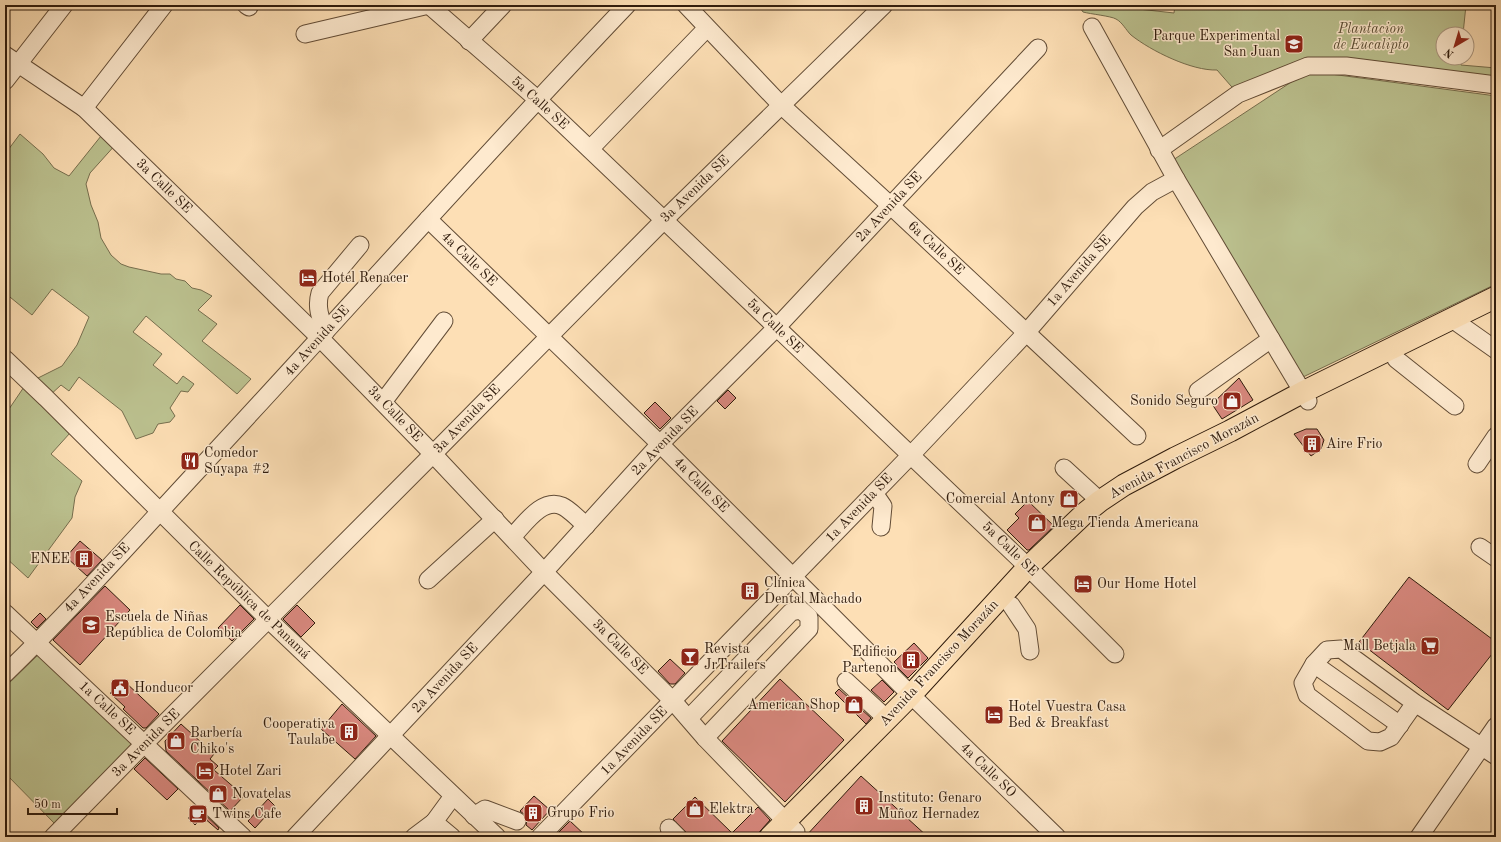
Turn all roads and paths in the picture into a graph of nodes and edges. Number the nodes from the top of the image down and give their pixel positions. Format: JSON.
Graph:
{"nodes":[{"id":1,"x":64,"y":5,"type":"edge"},
{"id":2,"x":164,"y":5,"type":"edge"},
{"id":3,"x":429,"y":5,"type":"edge"},
{"id":4,"x":503,"y":5,"type":"edge"},
{"id":5,"x":627,"y":5,"type":"edge"},
{"id":6,"x":686,"y":5,"type":"edge"},
{"id":7,"x":884,"y":5,"type":"edge"},
{"id":8,"x":1092,"y":27,"type":"dead end"},
{"id":9,"x":708,"y":28,"type":"junction"},
{"id":10,"x":305,"y":34,"type":"dead end"},
{"id":11,"x":469,"y":41,"type":"junction"},
{"id":12,"x":1038,"y":48,"type":"dead end"},
{"id":13,"x":12,"y":60,"type":"edge"},
{"id":14,"x":5,"y":81,"type":"edge"},
{"id":15,"x":1496,"y":85,"type":"edge"},
{"id":16,"x":537,"y":99,"type":"junction"},
{"id":17,"x":781,"y":105,"type":"junction"},
{"id":18,"x":84,"y":108,"type":"junction"},
{"id":19,"x":590,"y":149,"type":"junction"},
{"id":20,"x":1159,"y":150,"type":"junction"},
{"id":21,"x":1176,"y":179,"type":"junction"},
{"id":22,"x":891,"y":206,"type":"junction"},
{"id":23,"x":428,"y":219,"type":"junction"},
{"id":24,"x":664,"y":220,"type":"junction"},
{"id":25,"x":360,"y":244,"type":"dead end"},
{"id":26,"x":1496,"y":298,"type":"edge"},
{"id":27,"x":1496,"y":309,"type":"edge"},
{"id":28,"x":444,"y":321,"type":"dead end"},
{"id":29,"x":1457,"y":323,"type":"junction"},
{"id":30,"x":777,"y":327,"type":"junction"},
{"id":31,"x":1026,"y":332,"type":"junction"},
{"id":32,"x":323,"y":335,"type":"junction"},
{"id":33,"x":548,"y":336,"type":"junction"},
{"id":34,"x":1271,"y":340,"type":"junction"},
{"id":35,"x":1496,"y":350,"type":"edge"},
{"id":36,"x":5,"y":359,"type":"edge"},
{"id":37,"x":1396,"y":359,"type":"junction"},
{"id":38,"x":1198,"y":391,"type":"dead end"},
{"id":39,"x":1305,"y":397,"type":"junction"},
{"id":40,"x":383,"y":402,"type":"junction"},
{"id":41,"x":1455,"y":406,"type":"dead end"},
{"id":42,"x":1137,"y":436,"type":"dead end"},
{"id":43,"x":1496,"y":436,"type":"edge"},
{"id":44,"x":660,"y":444,"type":"junction"},
{"id":45,"x":434,"y":454,"type":"junction"},
{"id":46,"x":911,"y":455,"type":"junction"},
{"id":47,"x":1177,"y":462,"type":"junction"},
{"id":48,"x":1477,"y":464,"type":"dead end"},
{"id":49,"x":1064,"y":468,"type":"dead end"},
{"id":50,"x":874,"y":493,"type":"junction"},
{"id":51,"x":1100,"y":501,"type":"junction"},
{"id":52,"x":159,"y":512,"type":"junction"},
{"id":53,"x":494,"y":519,"type":"junction"},
{"id":54,"x":586,"y":526,"type":"junction"},
{"id":55,"x":881,"y":527,"type":"dead end"},
{"id":56,"x":512,"y":537,"type":"junction"},
{"id":57,"x":1480,"y":548,"type":"dead end"},
{"id":58,"x":1496,"y":558,"type":"edge"},
{"id":59,"x":544,"y":572,"type":"junction"},
{"id":60,"x":1033,"y":572,"type":"junction"},
{"id":61,"x":793,"y":576,"type":"junction"},
{"id":62,"x":428,"y":580,"type":"dead end"},
{"id":63,"x":1011,"y":606,"type":"junction"},
{"id":64,"x":5,"y":613,"type":"edge"},
{"id":65,"x":269,"y":620,"type":"junction"},
{"id":66,"x":37,"y":643,"type":"junction"},
{"id":67,"x":1030,"y":651,"type":"dead end"},
{"id":68,"x":1115,"y":654,"type":"dead end"},
{"id":69,"x":1314,"y":664,"type":"junction"},
{"id":70,"x":5,"y":674,"type":"edge"},
{"id":71,"x":846,"y":681,"type":"dead end"},
{"id":72,"x":915,"y":699,"type":"junction"},
{"id":73,"x":673,"y":701,"type":"junction"},
{"id":74,"x":1415,"y":704,"type":"junction"},
{"id":75,"x":689,"y":718,"type":"junction"},
{"id":76,"x":886,"y":719,"type":"junction"},
{"id":77,"x":1400,"y":725,"type":"junction"},
{"id":78,"x":1496,"y":726,"type":"edge"},
{"id":79,"x":390,"y":737,"type":"junction"},
{"id":80,"x":705,"y":738,"type":"junction"},
{"id":81,"x":144,"y":744,"type":"junction"},
{"id":82,"x":1481,"y":746,"type":"junction"},
{"id":83,"x":1496,"y":756,"type":"edge"},
{"id":84,"x":453,"y":796,"type":"junction"},
{"id":85,"x":474,"y":816,"type":"junction"},
{"id":86,"x":517,"y":821,"type":"dead end"},
{"id":87,"x":434,"y":822,"type":"junction"},
{"id":88,"x":791,"y":830,"type":"edge"},
{"id":89,"x":54,"y":837,"type":"edge"},
{"id":90,"x":243,"y":837,"type":"edge"},
{"id":91,"x":295,"y":837,"type":"edge"},
{"id":92,"x":414,"y":837,"type":"edge"},
{"id":93,"x":452,"y":837,"type":"edge"},
{"id":94,"x":497,"y":837,"type":"edge"},
{"id":95,"x":540,"y":837,"type":"edge"},
{"id":96,"x":770,"y":837,"type":"edge"},
{"id":97,"x":1057,"y":837,"type":"edge"},
{"id":98,"x":1419,"y":837,"type":"edge"}],
"edges":[{"from":1,"to":13,"type":"street"},
{"from":2,"to":18,"type":"street"},
{"from":3,"to":10,"type":"street"},
{"from":3,"to":11,"type":"street","name":"5a Calle SE"},
{"from":4,"to":11,"type":"street"},
{"from":5,"to":16,"type":"street","name":"4a Avenida SE"},
{"from":6,"to":9,"type":"street","name":"6a Calle SE"},
{"from":7,"to":17,"type":"street","name":"3a Avenida SE"},
{"from":8,"to":20,"type":"street"},
{"from":9,"to":17,"type":"street","name":"6a Calle SE"},
{"from":9,"to":19,"type":"street"},
{"from":11,"to":16,"type":"street","name":"5a Calle SE"},
{"from":12,"to":22,"type":"street","name":"2a Avenida SE"},
{"from":13,"to":14,"type":"street"},
{"from":13,"to":18,"type":"street","name":"3a Calle SE"},
{"from":15,"to":20,"type":"street"},
{"from":16,"to":19,"type":"street","name":"5a Calle SE"},
{"from":16,"to":23,"type":"street","name":"4a Avenida SE"},
{"from":17,"to":22,"type":"street","name":"6a Calle SE"},
{"from":17,"to":24,"type":"street","name":"3a Avenida SE"},
{"from":18,"to":32,"type":"street","name":"3a Calle SE"},
{"from":19,"to":24,"type":"street","name":"5a Calle SE"},
{"from":20,"to":21,"type":"street"},
{"from":21,"to":31,"type":"street","name":"1a Avenida SE"},
{"from":21,"to":34,"type":"street"},
{"from":22,"to":30,"type":"street","name":"2a Avenida SE"},
{"from":22,"to":31,"type":"street","name":"6a Calle SE"},
{"from":23,"to":32,"type":"street","name":"4a Avenida SE"},
{"from":23,"to":33,"type":"street","name":"4a Calle SE"},
{"from":24,"to":30,"type":"street","name":"5a Calle SE"},
{"from":24,"to":33,"type":"street","name":"3a Avenida SE"},
{"from":25,"to":32,"type":"street"},
{"from":26,"to":29,"type":"main road","name":"Avenida Francisco Morazán"},
{"from":27,"to":29,"type":"main road","name":"Avenida Francisco Morazán"},
{"from":28,"to":40,"type":"street"},
{"from":29,"to":35,"type":"street"},
{"from":29,"to":37,"type":"main road","name":"Avenida Francisco Morazán"},
{"from":29,"to":39,"type":"main road","name":"Avenida Francisco Morazán"},
{"from":30,"to":44,"type":"street","name":"2a Avenida SE"},
{"from":30,"to":46,"type":"street","name":"5a Calle SE"},
{"from":31,"to":42,"type":"street","name":"6a Calle SE"},
{"from":31,"to":46,"type":"street","name":"1a Avenida SE"},
{"from":32,"to":40,"type":"street","name":"3a Calle SE"},
{"from":32,"to":52,"type":"street","name":"4a Avenida SE"},
{"from":33,"to":44,"type":"street","name":"4a Calle SE"},
{"from":33,"to":45,"type":"street","name":"3a Avenida SE"},
{"from":34,"to":38,"type":"street"},
{"from":34,"to":39,"type":"street"},
{"from":36,"to":52,"type":"street","name":"Calle República de Panamá"},
{"from":37,"to":39,"type":"main road","name":"Avenida Francisco Morazán"},
{"from":37,"to":41,"type":"street"},
{"from":39,"to":47,"type":"main road","name":"Avenida Francisco Morazán"},
{"from":40,"to":45,"type":"street","name":"3a Calle SE"},
{"from":43,"to":48,"type":"street"},
{"from":44,"to":54,"type":"street","name":"2a Avenida SE"},
{"from":44,"to":61,"type":"street","name":"4a Calle SE"},
{"from":45,"to":53,"type":"street","name":"3a Calle SE"},
{"from":45,"to":65,"type":"street","name":"3a Avenida SE"},
{"from":46,"to":50,"type":"street","name":"1a Avenida SE"},
{"from":46,"to":60,"type":"street","name":"5a Calle SE"},
{"from":47,"to":51,"type":"main road","name":"Avenida Francisco Morazán"},
{"from":47,"to":60,"type":"main road","name":"Avenida Francisco Morazán"},
{"from":49,"to":51,"type":"street"},
{"from":50,"to":55,"type":"street"},
{"from":50,"to":61,"type":"street","name":"1a Avenida SE"},
{"from":51,"to":60,"type":"main road","name":"Avenida Francisco Morazán"},
{"from":52,"to":65,"type":"street","name":"Calle República de Panamá"},
{"from":52,"to":66,"type":"street","name":"4a Avenida SE"},
{"from":53,"to":56,"type":"street","name":"3a Calle SE"},
{"from":53,"to":62,"type":"street"},
{"from":54,"to":56,"type":"street"},
{"from":54,"to":59,"type":"street","name":"2a Avenida SE"},
{"from":56,"to":59,"type":"street","name":"3a Calle SE"},
{"from":57,"to":58,"type":"street"},
{"from":59,"to":73,"type":"street","name":"3a Calle SE"},
{"from":59,"to":79,"type":"street","name":"2a Avenida SE"},
{"from":60,"to":63,"type":"main road","name":"Avenida Francisco Morazán"},
{"from":60,"to":68,"type":"street","name":"5a Calle SE"},
{"from":60,"to":72,"type":"main road","name":"Avenida Francisco Morazán"},
{"from":61,"to":72,"type":"street","name":"4a Calle SE"},
{"from":61,"to":73,"type":"street","name":"1a Avenida SE"},
{"from":63,"to":67,"type":"street"},
{"from":63,"to":72,"type":"main road","name":"Avenida Francisco Morazán"},
{"from":64,"to":66,"type":"street","name":"1a Calle SE"},
{"from":65,"to":79,"type":"street","name":"Calle República de Panamá"},
{"from":65,"to":81,"type":"street","name":"3a Avenida SE"},
{"from":66,"to":70,"type":"street","name":"4a Avenida SE"},
{"from":66,"to":81,"type":"street","name":"1a Calle SE"},
{"from":69,"to":74,"type":"street"},
{"from":69,"to":77,"type":"street"},
{"from":69,"to":77,"type":"street"},
{"from":71,"to":76,"type":"street"},
{"from":72,"to":76,"type":"main road","name":"Avenida Francisco Morazán"},
{"from":72,"to":88,"type":"main road","name":"Avenida Francisco Morazán"},
{"from":72,"to":97,"type":"street","name":"4a Calle SO"},
{"from":73,"to":75,"type":"street","name":"3a Calle SE"},
{"from":73,"to":95,"type":"street","name":"1a Avenida SE"},
{"from":74,"to":77,"type":"street"},
{"from":74,"to":82,"type":"street"},
{"from":75,"to":80,"type":"street","name":"3a Calle SE"},
{"from":75,"to":80,"type":"street"},
{"from":76,"to":88,"type":"main road","name":"Avenida Francisco Morazán"},
{"from":78,"to":82,"type":"street"},
{"from":79,"to":84,"type":"street","name":"Calle República de Panamá"},
{"from":79,"to":91,"type":"street","name":"2a Avenida SE"},
{"from":80,"to":88,"type":"street","name":"3a Calle SE"},
{"from":81,"to":89,"type":"street","name":"3a Avenida SE"},
{"from":81,"to":90,"type":"street","name":"1a Calle SE"},
{"from":82,"to":83,"type":"street"},
{"from":82,"to":98,"type":"street"},
{"from":84,"to":85,"type":"street","name":"Calle República de Panamá"},
{"from":84,"to":87,"type":"street"},
{"from":85,"to":86,"type":"street"},
{"from":85,"to":94,"type":"street","name":"Calle República de Panamá"},
{"from":87,"to":92,"type":"street"},
{"from":87,"to":93,"type":"street"},
{"from":88,"to":96,"type":"main road","name":"Avenida Francisco Morazán"}]}
